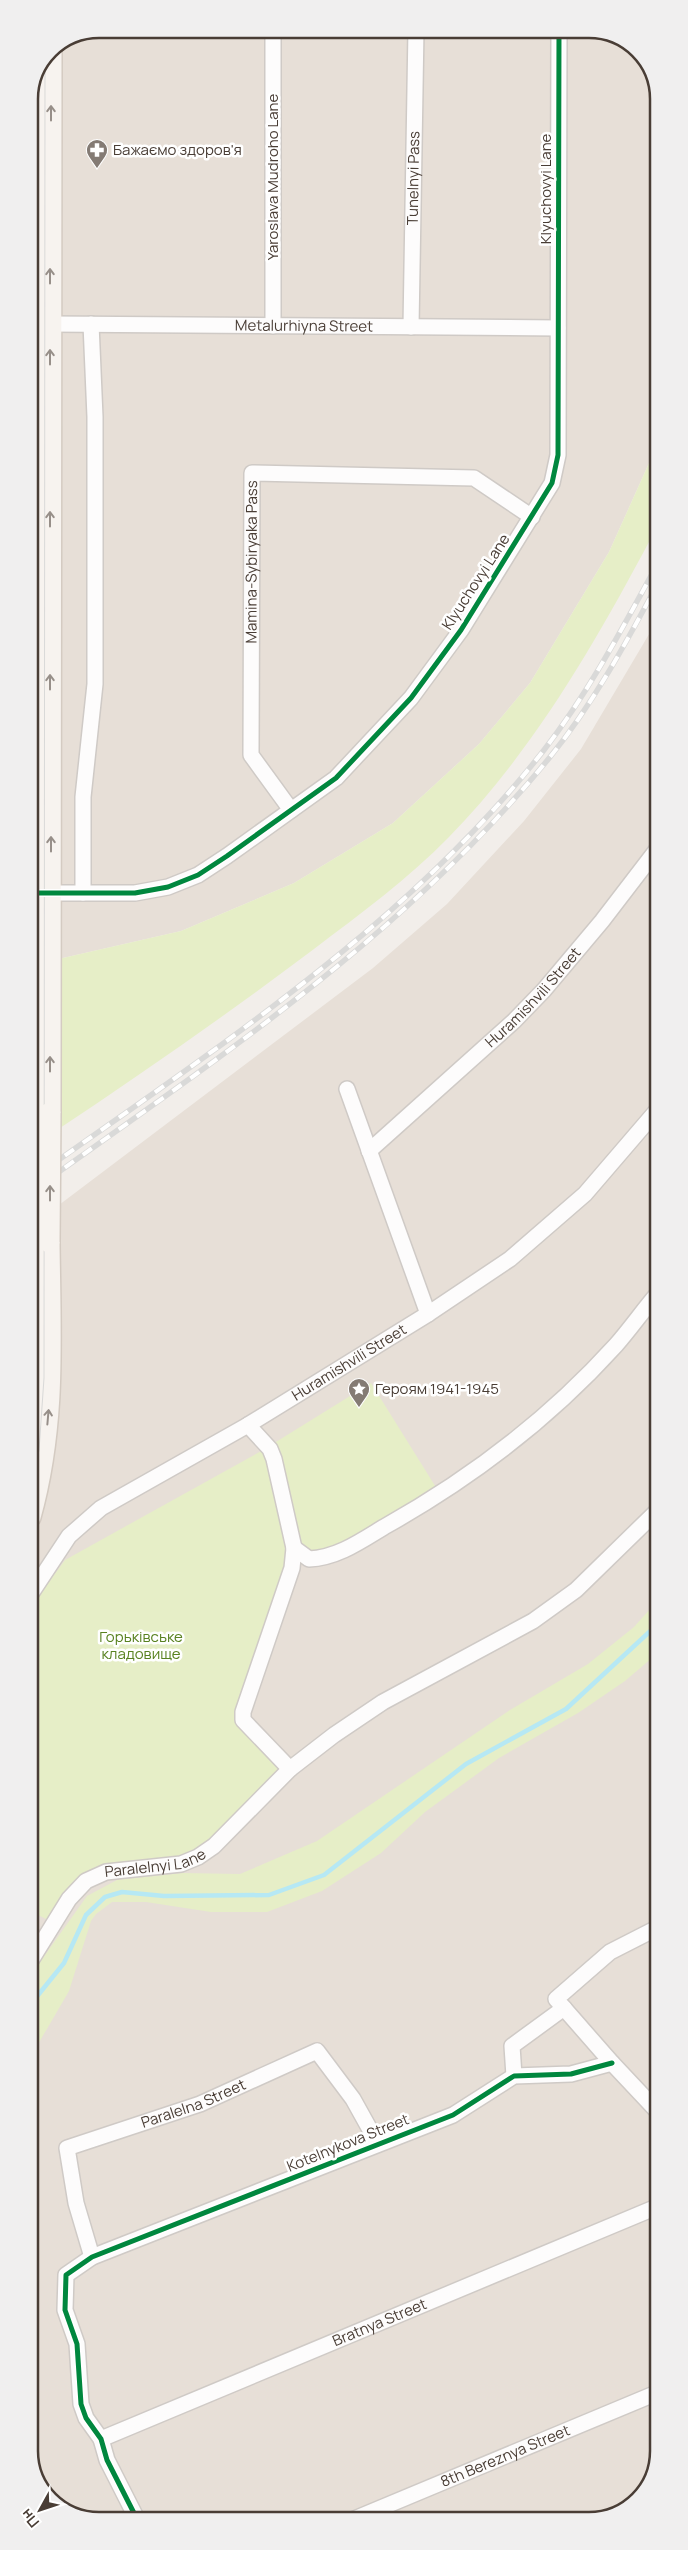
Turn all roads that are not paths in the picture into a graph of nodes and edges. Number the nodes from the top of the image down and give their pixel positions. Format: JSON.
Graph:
{"nodes":[{"id":1,"x":273,"y":37,"type":"edge"},
{"id":2,"x":416,"y":38,"type":"edge"},
{"id":3,"x":559,"y":38,"type":"edge"},
{"id":4,"x":51,"y":61,"type":"edge"},
{"id":5,"x":50,"y":324,"type":"junction"},
{"id":6,"x":92,"y":324,"type":"junction"},
{"id":7,"x":273,"y":326,"type":"junction"},
{"id":8,"x":412,"y":327,"type":"junction"},
{"id":9,"x":558,"y":328,"type":"junction"},
{"id":10,"x":37,"y":491,"type":"edge"},
{"id":11,"x":532,"y":517,"type":"junction"},
{"id":12,"x":291,"y":810,"type":"junction"},
{"id":13,"x":650,"y":858,"type":"edge"},
{"id":14,"x":41,"y":893,"type":"junction"},
{"id":15,"x":83,"y":893,"type":"junction"},
{"id":16,"x":347,"y":1088,"type":"dead end"},
{"id":17,"x":650,"y":1118,"type":"edge"},
{"id":18,"x":370,"y":1151,"type":"junction"},
{"id":19,"x":40,"y":1242,"type":"junction"},
{"id":20,"x":37,"y":1293,"type":"edge"},
{"id":21,"x":650,"y":1302,"type":"edge"},
{"id":22,"x":428,"y":1314,"type":"junction"},
{"id":23,"x":248,"y":1425,"type":"junction"},
{"id":24,"x":37,"y":1486,"type":"edge"},
{"id":25,"x":650,"y":1518,"type":"edge"},
{"id":26,"x":294,"y":1548,"type":"junction"},
{"id":27,"x":37,"y":1584,"type":"edge"},
{"id":28,"x":290,"y":1770,"type":"junction"},
{"id":29,"x":650,"y":1932,"type":"edge"},
{"id":30,"x":37,"y":1951,"type":"edge"},
{"id":31,"x":564,"y":2008,"type":"junction"},
{"id":32,"x":612,"y":2063,"type":"junction"},
{"id":33,"x":514,"y":2076,"type":"junction"},
{"id":34,"x":650,"y":2103,"type":"edge"},
{"id":35,"x":378,"y":2144,"type":"junction"},
{"id":36,"x":650,"y":2210,"type":"edge"},
{"id":37,"x":92,"y":2257,"type":"junction"},
{"id":38,"x":650,"y":2396,"type":"edge"},
{"id":39,"x":101,"y":2439,"type":"junction"},
{"id":40,"x":133,"y":2512,"type":"edge"},
{"id":41,"x":371,"y":2512,"type":"edge"}],
"edges":[{"from":1,"to":7,"type":"street","name":"Yaroslava Mudroho Lane"},
{"from":2,"to":8,"type":"street","name":"Tunelnyi Pass"},
{"from":3,"to":9,"type":"street","name":"Klyuchovyi Lane"},
{"from":5,"to":4,"type":"main road","one_way":true},
{"from":5,"to":6,"type":"street","name":"Metalurhiyna Street"},
{"from":14,"to":5,"type":"main road","one_way":true},
{"from":6,"to":7,"type":"street","name":"Metalurhiyna Street"},
{"from":6,"to":15,"type":"street"},
{"from":7,"to":8,"type":"street","name":"Metalurhiyna Street"},
{"from":8,"to":9,"type":"street","name":"Metalurhiyna Street"},
{"from":9,"to":11,"type":"street","name":"Klyuchovyi Lane"},
{"from":10,"to":14,"type":"main road"},
{"from":11,"to":12,"type":"street","name":"Klyuchovyi Lane"},
{"from":11,"to":12,"type":"street","name":"Mamina-Sybiryaka Pass"},
{"from":12,"to":15,"type":"street","name":"Klyuchovyi Lane"},
{"from":13,"to":18,"type":"street","name":"Huramishvili Street"},
{"from":14,"to":15,"type":"street","name":"Klyuchovyi Lane"},
{"from":14,"to":19,"type":"main road","bridge":true},
{"from":16,"to":18,"type":"street"},
{"from":17,"to":22,"type":"street","name":"Huramishvili Street"},
{"from":18,"to":22,"type":"street"},
{"from":19,"to":20,"type":"main road"},
{"from":24,"to":19,"type":"main road","one_way":true},
{"from":21,"to":26,"type":"street"},
{"from":22,"to":23,"type":"street","name":"Huramishvili Street"},
{"from":23,"to":26,"type":"street"},
{"from":23,"to":27,"type":"street","name":"Huramishvili Street"},
{"from":25,"to":28,"type":"street"},
{"from":26,"to":28,"type":"street"},
{"from":28,"to":30,"type":"street","name":"Paralelnyi Lane"},
{"from":29,"to":31,"type":"street"},
{"from":31,"to":32,"type":"street"},
{"from":31,"to":33,"type":"street"},
{"from":32,"to":33,"type":"street"},
{"from":32,"to":34,"type":"street"},
{"from":33,"to":35,"type":"street","name":"Kotelnykova Street"},
{"from":35,"to":37,"type":"street","name":"Kotelnykova Street"},
{"from":35,"to":37,"type":"street","name":"Paralelna Street"},
{"from":36,"to":39,"type":"street","name":"Bratnya Street"},
{"from":37,"to":39,"type":"street","name":"Kotelnykova Street"},
{"from":38,"to":41,"type":"street","name":"8th Bereznya Street"},
{"from":39,"to":40,"type":"street"}]}
